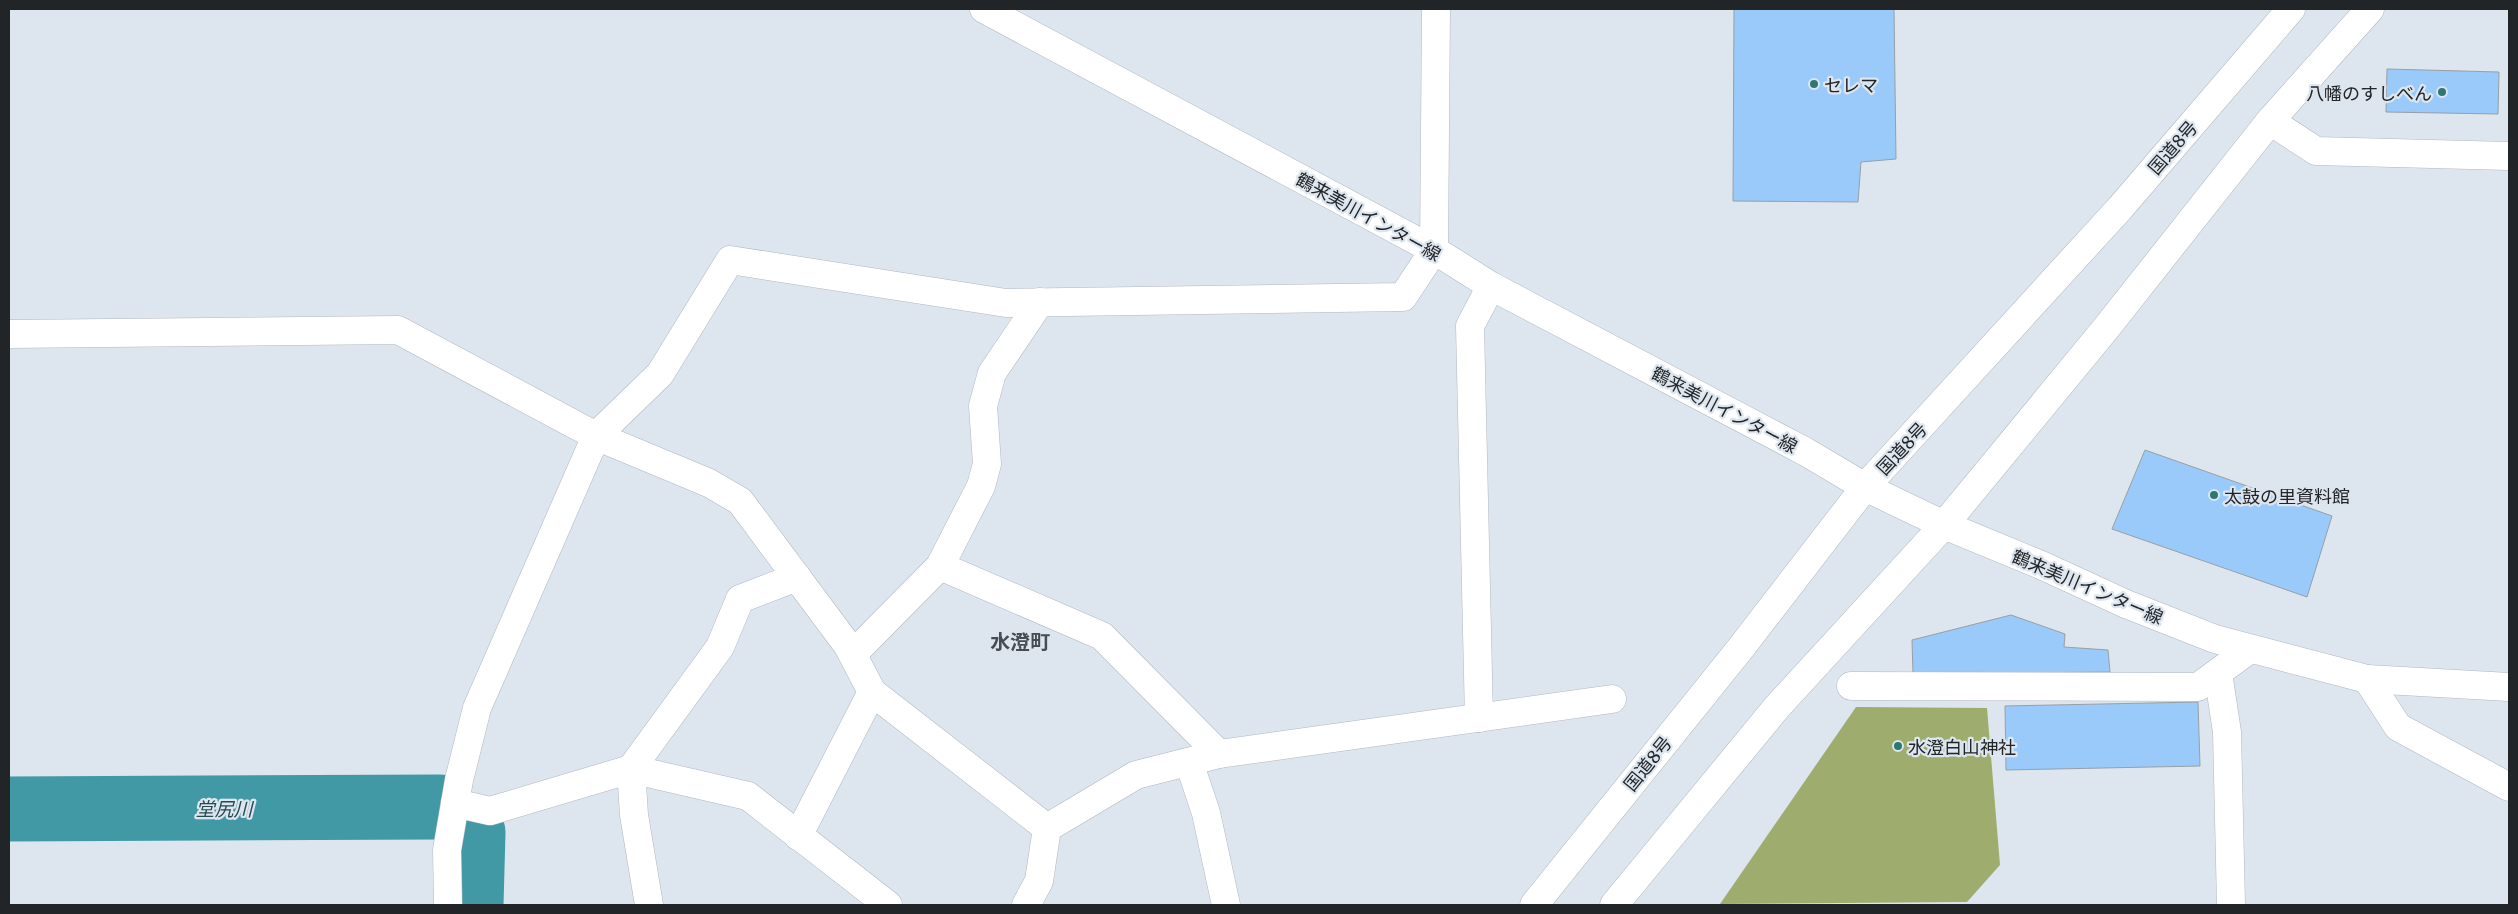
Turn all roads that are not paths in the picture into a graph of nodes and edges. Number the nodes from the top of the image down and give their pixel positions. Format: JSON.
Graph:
{"nodes":[{"id":1,"x":984,"y":9,"type":"edge"},
{"id":2,"x":1436,"y":9,"type":"edge"},
{"id":3,"x":2291,"y":9,"type":"edge"},
{"id":4,"x":2370,"y":9,"type":"edge"},
{"id":5,"x":2270,"y":121,"type":"junction"},
{"id":6,"x":2509,"y":156,"type":"edge"},
{"id":7,"x":1434,"y":250,"type":"junction"},
{"id":8,"x":1491,"y":286,"type":"junction"},
{"id":9,"x":1040,"y":302,"type":"junction"},
{"id":10,"x":9,"y":334,"type":"edge"},
{"id":11,"x":596,"y":436,"type":"junction"},
{"id":12,"x":1865,"y":487,"type":"junction"},
{"id":13,"x":1944,"y":525,"type":"junction"},
{"id":14,"x":940,"y":566,"type":"junction"},
{"id":15,"x":797,"y":578,"type":"junction"},
{"id":16,"x":2250,"y":649,"type":"junction"},
{"id":17,"x":853,"y":654,"type":"junction"},
{"id":18,"x":2218,"y":673,"type":"junction"},
{"id":19,"x":2367,"y":679,"type":"junction"},
{"id":20,"x":1851,"y":686,"type":"dead end"},
{"id":21,"x":2509,"y":687,"type":"edge"},
{"id":22,"x":872,"y":692,"type":"junction"},
{"id":23,"x":1612,"y":698,"type":"dead end"},
{"id":24,"x":1480,"y":718,"type":"junction"},
{"id":25,"x":1219,"y":754,"type":"junction"},
{"id":26,"x":1189,"y":762,"type":"junction"},
{"id":27,"x":631,"y":769,"type":"junction"},
{"id":28,"x":2509,"y":787,"type":"edge"},
{"id":29,"x":455,"y":804,"type":"junction"},
{"id":30,"x":1047,"y":828,"type":"junction"},
{"id":31,"x":798,"y":836,"type":"junction"},
{"id":32,"x":448,"y":905,"type":"edge"},
{"id":33,"x":649,"y":905,"type":"edge"},
{"id":34,"x":888,"y":905,"type":"edge"},
{"id":35,"x":1026,"y":905,"type":"edge"},
{"id":36,"x":1226,"y":905,"type":"edge"},
{"id":37,"x":1534,"y":905,"type":"edge"},
{"id":38,"x":1614,"y":905,"type":"edge"},
{"id":39,"x":2231,"y":905,"type":"edge"}],
"edges":[{"from":1,"to":7,"type":"main road","name":"鶴来美川インター線"},
{"from":2,"to":7,"type":"main road"},
{"from":3,"to":12,"type":"main road","name":"国道8号"},
{"from":4,"to":5,"type":"main road"},
{"from":5,"to":6,"type":"main road"},
{"from":5,"to":13,"type":"main road"},
{"from":7,"to":8,"type":"main road","name":"鶴来美川インター線"},
{"from":7,"to":9,"type":"main road"},
{"from":8,"to":12,"type":"main road","name":"鶴来美川インター線"},
{"from":8,"to":24,"type":"main road"},
{"from":9,"to":11,"type":"main road"},
{"from":9,"to":14,"type":"main road"},
{"from":10,"to":11,"type":"main road"},
{"from":11,"to":15,"type":"main road"},
{"from":11,"to":29,"type":"main road"},
{"from":12,"to":13,"type":"main road","name":"鶴来美川インター線"},
{"from":12,"to":37,"type":"main road","name":"国道8号"},
{"from":13,"to":16,"type":"main road","name":"鶴来美川インター線"},
{"from":13,"to":38,"type":"main road"},
{"from":14,"to":17,"type":"main road"},
{"from":14,"to":25,"type":"main road"},
{"from":15,"to":17,"type":"main road"},
{"from":15,"to":27,"type":"main road"},
{"from":16,"to":18,"type":"main road"},
{"from":16,"to":19,"type":"main road","name":"鶴来美川インター線"},
{"from":17,"to":22,"type":"main road"},
{"from":18,"to":20,"type":"main road"},
{"from":18,"to":39,"type":"main road"},
{"from":19,"to":21,"type":"main road","name":"鶴来美川インター線"},
{"from":19,"to":28,"type":"main road"},
{"from":22,"to":30,"type":"main road"},
{"from":22,"to":31,"type":"main road"},
{"from":23,"to":24,"type":"main road"},
{"from":24,"to":25,"type":"main road"},
{"from":25,"to":26,"type":"main road"},
{"from":26,"to":30,"type":"main road"},
{"from":26,"to":36,"type":"main road"},
{"from":27,"to":29,"type":"main road"},
{"from":27,"to":31,"type":"main road"},
{"from":27,"to":33,"type":"main road"},
{"from":29,"to":32,"type":"main road"},
{"from":30,"to":35,"type":"main road"},
{"from":31,"to":34,"type":"main road"}]}
